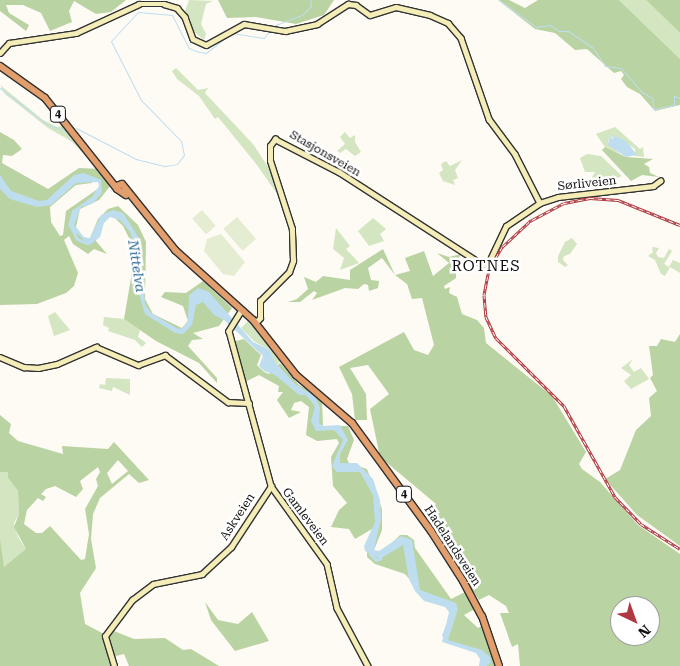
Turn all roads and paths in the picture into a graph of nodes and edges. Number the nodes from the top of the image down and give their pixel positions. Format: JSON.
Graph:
{"nodes":[{"id":1,"x":0,"y":53,"type":"edge"},
{"id":2,"x":0,"y":67,"type":"edge"},
{"id":3,"x":660,"y":181,"type":"dead end"},
{"id":4,"x":540,"y":203,"type":"junction"},
{"id":5,"x":506,"y":263,"type":"dead end"},
{"id":6,"x":487,"y":266,"type":"junction"},
{"id":7,"x":239,"y":314,"type":"junction"},
{"id":8,"x":255,"y":323,"type":"junction"},
{"id":9,"x":0,"y":357,"type":"edge"},
{"id":10,"x":249,"y":403,"type":"junction"},
{"id":11,"x":271,"y":486,"type":"junction"},
{"id":12,"x":114,"y":666,"type":"edge"},
{"id":13,"x":368,"y":666,"type":"edge"},
{"id":14,"x":500,"y":666,"type":"edge"}],
"edges":[{"from":1,"to":4,"type":"street"},
{"from":2,"to":7,"type":"highway","name":"Hadelandsveien","number":"4"},
{"from":3,"to":4,"type":"street","name":"Sørliveien"},
{"from":4,"to":6,"type":"street","name":"Sørliveien"},
{"from":5,"to":6,"type":"street"},
{"from":6,"to":8,"type":"street","name":"Stasjonsveien"},
{"from":7,"to":8,"type":"highway","name":"Hadelandsveien","number":"4"},
{"from":7,"to":10,"type":"street","name":"Gamleveien"},
{"from":8,"to":14,"type":"highway","name":"Hadelandsveien","number":"4"},
{"from":9,"to":10,"type":"street"},
{"from":10,"to":11,"type":"street","name":"Gamleveien"},
{"from":11,"to":12,"type":"street","name":"Askveien"},
{"from":11,"to":13,"type":"street","name":"Gamleveien"}]}
